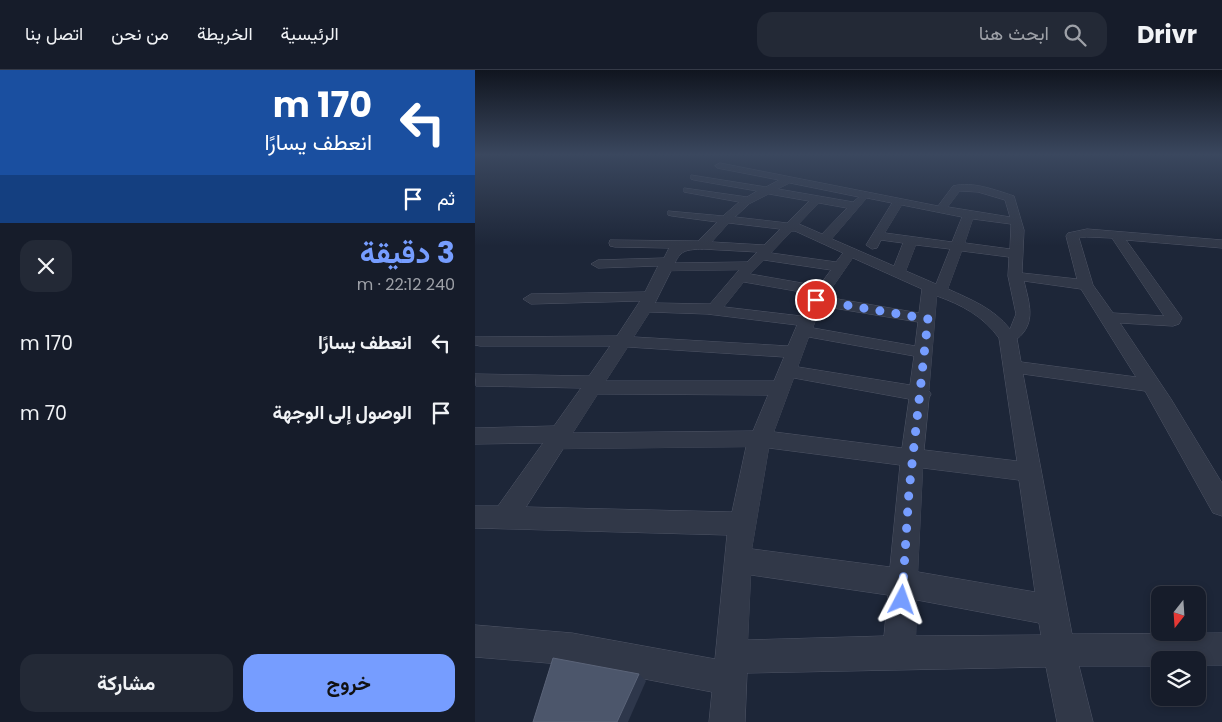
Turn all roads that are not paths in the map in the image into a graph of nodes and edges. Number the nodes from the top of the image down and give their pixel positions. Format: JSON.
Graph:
{"nodes":[{"id":1,"x":742,"y":185,"type":"edge"},
{"id":2,"x":777,"y":185,"type":"edge"},
{"id":3,"x":822,"y":185,"type":"edge"},
{"id":4,"x":688,"y":190,"type":"dead end"},
{"id":5,"x":768,"y":190,"type":"junction"},
{"id":6,"x":867,"y":194,"type":"junction"},
{"id":7,"x":817,"y":199,"type":"junction"},
{"id":8,"x":747,"y":200,"type":"junction"},
{"id":9,"x":899,"y":201,"type":"junction"},
{"id":10,"x":855,"y":206,"type":"junction"},
{"id":11,"x":941,"y":209,"type":"junction"},
{"id":12,"x":672,"y":213,"type":"dead end"},
{"id":13,"x":969,"y":215,"type":"junction"},
{"id":14,"x":727,"y":219,"type":"junction"},
{"id":15,"x":1017,"y":221,"type":"junction"},
{"id":16,"x":789,"y":226,"type":"junction"},
{"id":17,"x":630,"y":230,"type":"dead end"},
{"id":18,"x":1116,"y":235,"type":"junction"},
{"id":19,"x":879,"y":236,"type":"junction"},
{"id":20,"x":825,"y":239,"type":"junction"},
{"id":21,"x":911,"y":240,"type":"junction"},
{"id":22,"x":615,"y":243,"type":"dead end"},
{"id":23,"x":1222,"y":244,"type":"edge"},
{"id":24,"x":682,"y":245,"type":"junction"},
{"id":25,"x":702,"y":245,"type":"junction"},
{"id":26,"x":958,"y":246,"type":"junction"},
{"id":27,"x":760,"y":257,"type":"junction"},
{"id":28,"x":851,"y":258,"type":"junction"},
{"id":29,"x":598,"y":264,"type":"dead end"},
{"id":30,"x":667,"y":264,"type":"junction"},
{"id":31,"x":1015,"y":265,"type":"junction"},
{"id":32,"x":898,"y":273,"type":"junction"},
{"id":33,"x":740,"y":277,"type":"junction"},
{"id":34,"x":1086,"y":285,"type":"junction"},
{"id":35,"x":935,"y":290,"type":"junction"},
{"id":36,"x":531,"y":299,"type":"dead end"},
{"id":37,"x":648,"y":301,"type":"junction"},
{"id":38,"x":710,"y":310,"type":"junction"},
{"id":39,"x":1108,"y":318,"type":"junction"},
{"id":40,"x":928,"y":319,"type":"junction"},
{"id":41,"x":801,"y":336,"type":"junction"},
{"id":42,"x":1008,"y":338,"type":"junction"},
{"id":43,"x":480,"y":341,"type":"dead end"},
{"id":44,"x":622,"y":341,"type":"junction"},
{"id":45,"x":925,"y":353,"type":"junction"},
{"id":46,"x":1013,"y":368,"type":"junction"},
{"id":47,"x":476,"y":380,"type":"edge"},
{"id":48,"x":595,"y":384,"type":"junction"},
{"id":49,"x":1151,"y":385,"type":"junction"},
{"id":50,"x":921,"y":394,"type":"junction"},
{"id":51,"x":475,"y":436,"type":"edge"},
{"id":52,"x":560,"y":438,"type":"junction"},
{"id":53,"x":760,"y":439,"type":"junction"},
{"id":54,"x":913,"y":458,"type":"junction"},
{"id":55,"x":1029,"y":472,"type":"junction"},
{"id":56,"x":1222,"y":505,"type":"edge"},
{"id":57,"x":475,"y":517,"type":"edge"},
{"id":58,"x":505,"y":518,"type":"junction"},
{"id":59,"x":743,"y":524,"type":"junction"},
{"id":60,"x":738,"y":560,"type":"junction"},
{"id":61,"x":903,"y":583,"type":"junction"},
{"id":62,"x":1052,"y":610,"type":"junction"},
{"id":63,"x":475,"y":640,"type":"edge"},
{"id":64,"x":1222,"y":649,"type":"edge"},
{"id":65,"x":1059,"y":651,"type":"junction"},
{"id":66,"x":899,"y":652,"type":"junction"},
{"id":67,"x":732,"y":668,"type":"junction"},
{"id":68,"x":727,"y":722,"type":"edge"},
{"id":69,"x":1075,"y":722,"type":"edge"}],
"edges":[{"from":1,"to":5,"type":"street"},
{"from":2,"to":5,"type":"street"},
{"from":3,"to":6,"type":"street"},
{"from":4,"to":8,"type":"street"},
{"from":5,"to":7,"type":"street"},
{"from":5,"to":8,"type":"street"},
{"from":6,"to":9,"type":"street"},
{"from":6,"to":10,"type":"street"},
{"from":7,"to":10,"type":"street"},
{"from":7,"to":16,"type":"street"},
{"from":8,"to":14,"type":"street"},
{"from":9,"to":11,"type":"street"},
{"from":9,"to":19,"type":"street"},
{"from":10,"to":20,"type":"street"},
{"from":11,"to":13,"type":"street"},
{"from":11,"to":15,"type":"street"},
{"from":12,"to":14,"type":"street"},
{"from":13,"to":15,"type":"street"},
{"from":13,"to":26,"type":"street"},
{"from":14,"to":16,"type":"street"},
{"from":14,"to":25,"type":"street"},
{"from":15,"to":31,"type":"street"},
{"from":16,"to":20,"type":"street"},
{"from":16,"to":27,"type":"street"},
{"from":17,"to":24,"type":"street"},
{"from":18,"to":23,"type":"street"},
{"from":18,"to":34,"type":"street"},
{"from":18,"to":39,"type":"street"},
{"from":19,"to":21,"type":"street"},
{"from":19,"to":28,"type":"street"},
{"from":20,"to":28,"type":"street"},
{"from":21,"to":26,"type":"street"},
{"from":21,"to":32,"type":"street"},
{"from":22,"to":24,"type":"street"},
{"from":24,"to":25,"type":"street"},
{"from":24,"to":30,"type":"street"},
{"from":25,"to":27,"type":"street"},
{"from":26,"to":31,"type":"street"},
{"from":26,"to":35,"type":"street"},
{"from":27,"to":28,"type":"street"},
{"from":27,"to":30,"type":"street"},
{"from":27,"to":33,"type":"street"},
{"from":28,"to":32,"type":"street"},
{"from":28,"to":41,"type":"street"},
{"from":29,"to":30,"type":"street"},
{"from":30,"to":37,"type":"street"},
{"from":31,"to":34,"type":"street"},
{"from":31,"to":42,"type":"street"},
{"from":32,"to":35,"type":"street"},
{"from":33,"to":38,"type":"street"},
{"from":33,"to":41,"type":"street"},
{"from":34,"to":39,"type":"street"},
{"from":35,"to":40,"type":"street"},
{"from":35,"to":42,"type":"street"},
{"from":36,"to":37,"type":"street"},
{"from":37,"to":38,"type":"street"},
{"from":37,"to":44,"type":"street"},
{"from":38,"to":41,"type":"street"},
{"from":39,"to":49,"type":"street"},
{"from":40,"to":41,"type":"street"},
{"from":40,"to":45,"type":"street"},
{"from":41,"to":44,"type":"street"},
{"from":41,"to":45,"type":"street"},
{"from":41,"to":48,"type":"street"},
{"from":41,"to":50,"type":"street"},
{"from":41,"to":53,"type":"street"},
{"from":42,"to":46,"type":"street"},
{"from":43,"to":44,"type":"street"},
{"from":44,"to":48,"type":"street"},
{"from":45,"to":50,"type":"street"},
{"from":46,"to":49,"type":"street"},
{"from":46,"to":55,"type":"street"},
{"from":47,"to":48,"type":"street"},
{"from":48,"to":52,"type":"street"},
{"from":49,"to":56,"type":"street"},
{"from":50,"to":54,"type":"street"},
{"from":51,"to":52,"type":"street"},
{"from":52,"to":53,"type":"street"},
{"from":52,"to":58,"type":"street"},
{"from":53,"to":54,"type":"street"},
{"from":53,"to":59,"type":"street"},
{"from":54,"to":55,"type":"street"},
{"from":54,"to":61,"type":"street"},
{"from":55,"to":62,"type":"street"},
{"from":57,"to":58,"type":"street"},
{"from":58,"to":59,"type":"street"},
{"from":59,"to":60,"type":"street"},
{"from":60,"to":61,"type":"street"},
{"from":60,"to":67,"type":"street"},
{"from":61,"to":62,"type":"street"},
{"from":61,"to":66,"type":"street"},
{"from":62,"to":65,"type":"street"},
{"from":63,"to":67,"type":"street"},
{"from":64,"to":65,"type":"street"},
{"from":65,"to":66,"type":"street"},
{"from":65,"to":69,"type":"street"},
{"from":66,"to":67,"type":"street"},
{"from":67,"to":68,"type":"street"}]}
